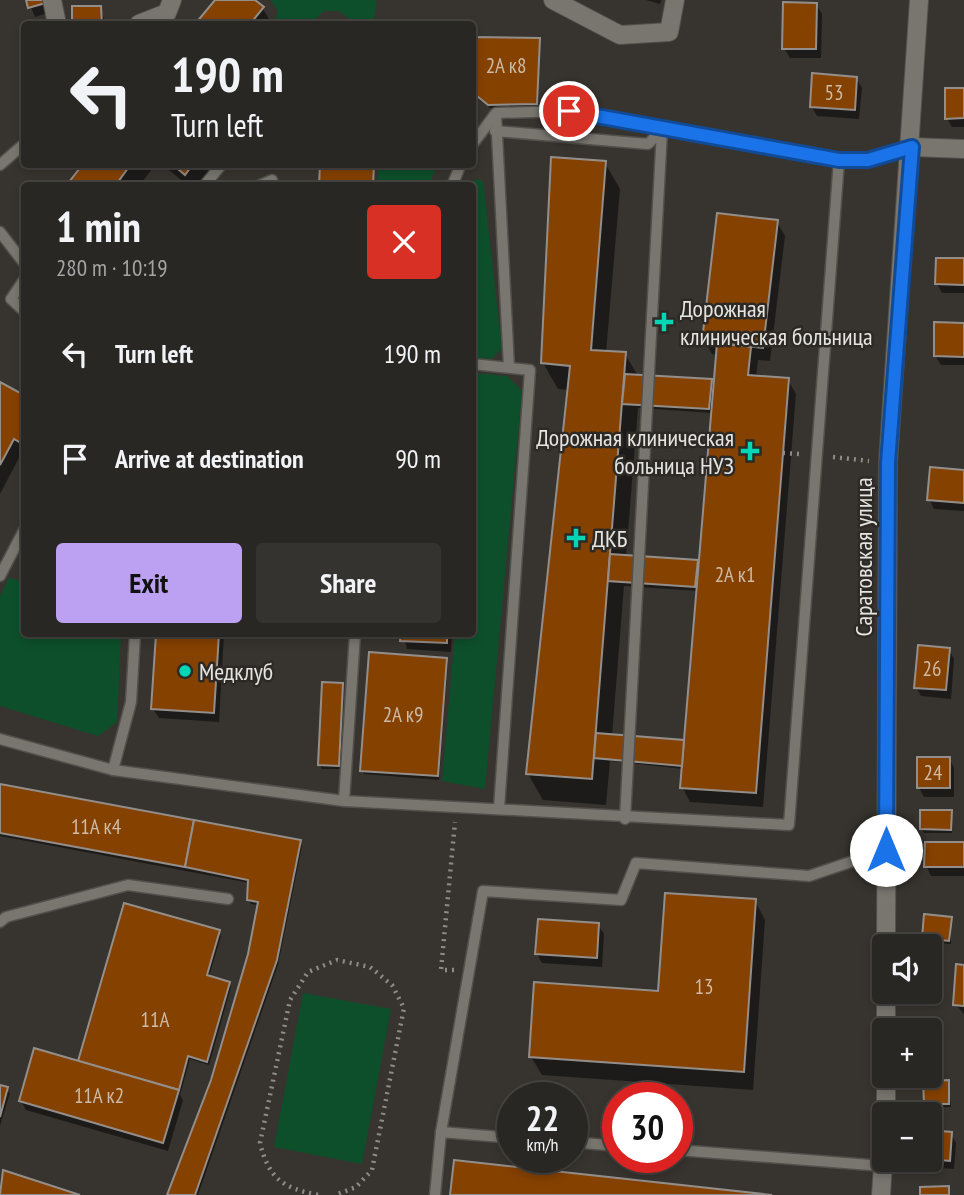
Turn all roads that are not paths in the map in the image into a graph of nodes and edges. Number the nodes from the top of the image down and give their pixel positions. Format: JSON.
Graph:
{"nodes":[{"id":1,"x":52,"y":0,"type":"edge"},
{"id":2,"x":172,"y":0,"type":"edge"},
{"id":3,"x":553,"y":0,"type":"edge"},
{"id":4,"x":675,"y":0,"type":"edge"},
{"id":5,"x":919,"y":0,"type":"edge"},
{"id":6,"x":56,"y":21,"type":"edge"},
{"id":7,"x":147,"y":21,"type":"edge"},
{"id":8,"x":496,"y":113,"type":"junction"},
{"id":9,"x":662,"y":130,"type":"junction"},
{"id":10,"x":495,"y":131,"type":"junction"},
{"id":11,"x":476,"y":140,"type":"edge"},
{"id":12,"x":21,"y":147,"type":"edge"},
{"id":13,"x":912,"y":147,"type":"junction"},
{"id":14,"x":964,"y":149,"type":"edge"},
{"id":15,"x":839,"y":160,"type":"junction"},
{"id":16,"x":0,"y":165,"type":"edge"},
{"id":17,"x":219,"y":168,"type":"edge"},
{"id":18,"x":272,"y":180,"type":"dead end"},
{"id":19,"x":207,"y":182,"type":"edge"},
{"id":20,"x":267,"y":182,"type":"edge"},
{"id":21,"x":0,"y":232,"type":"edge"},
{"id":22,"x":21,"y":259,"type":"edge"},
{"id":23,"x":21,"y":285,"type":"edge"},
{"id":24,"x":21,"y":308,"type":"edge"},
{"id":25,"x":476,"y":364,"type":"edge"},
{"id":26,"x":509,"y":367,"type":"junction"},
{"id":27,"x":21,"y":536,"type":"edge"},
{"id":28,"x":0,"y":576,"type":"edge"},
{"id":29,"x":135,"y":637,"type":"edge"},
{"id":30,"x":355,"y":637,"type":"edge"},
{"id":31,"x":0,"y":739,"type":"edge"},
{"id":32,"x":113,"y":769,"type":"junction"},
{"id":33,"x":344,"y":800,"type":"junction"},
{"id":34,"x":499,"y":808,"type":"junction"},
{"id":35,"x":625,"y":818,"type":"junction"},
{"id":36,"x":886,"y":850,"type":"junction"},
{"id":37,"x":228,"y":899,"type":"dead end"},
{"id":38,"x":0,"y":922,"type":"edge"},
{"id":39,"x":886,"y":934,"type":"edge"},
{"id":40,"x":441,"y":1132,"type":"junction"},
{"id":41,"x":497,"y":1137,"type":"edge"},
{"id":42,"x":693,"y":1151,"type":"edge"},
{"id":43,"x":872,"y":1157,"type":"edge"},
{"id":44,"x":882,"y":1172,"type":"edge"},
{"id":45,"x":435,"y":1195,"type":"edge"},
{"id":46,"x":881,"y":1195,"type":"edge"}],
"edges":[{"from":1,"to":6,"type":"street"},
{"from":2,"to":7,"type":"street"},
{"from":3,"to":4,"type":"street"},
{"from":5,"to":13,"type":"street","name":"Саратовская улица"},
{"from":8,"to":9,"type":"lane"},
{"from":8,"to":10,"type":"lane"},
{"from":8,"to":11,"type":"lane"},
{"from":9,"to":10,"type":"lane"},
{"from":9,"to":15,"type":"lane"},
{"from":9,"to":35,"type":"lane"},
{"from":10,"to":26,"type":"lane"},
{"from":12,"to":16,"type":"lane"},
{"from":13,"to":14,"type":"street"},
{"from":13,"to":15,"type":"lane"},
{"from":13,"to":36,"type":"street","name":"Саратовская улица"},
{"from":15,"to":35,"type":"lane"},
{"from":17,"to":19,"type":"lane"},
{"from":18,"to":20,"type":"lane"},
{"from":21,"to":22,"type":"lane"},
{"from":23,"to":24,"type":"lane"},
{"from":25,"to":26,"type":"lane"},
{"from":26,"to":34,"type":"lane"},
{"from":27,"to":28,"type":"lane"},
{"from":29,"to":32,"type":"lane"},
{"from":30,"to":33,"type":"lane"},
{"from":31,"to":32,"type":"lane"},
{"from":32,"to":33,"type":"lane"},
{"from":33,"to":34,"type":"lane"},
{"from":34,"to":35,"type":"lane"},
{"from":36,"to":39,"type":"street","name":"Саратовская улица"},
{"from":36,"to":40,"type":"lane"},
{"from":37,"to":38,"type":"lane"},
{"from":40,"to":41,"type":"lane"},
{"from":40,"to":45,"type":"lane"},
{"from":42,"to":43,"type":"lane"},
{"from":44,"to":46,"type":"street"}]}
